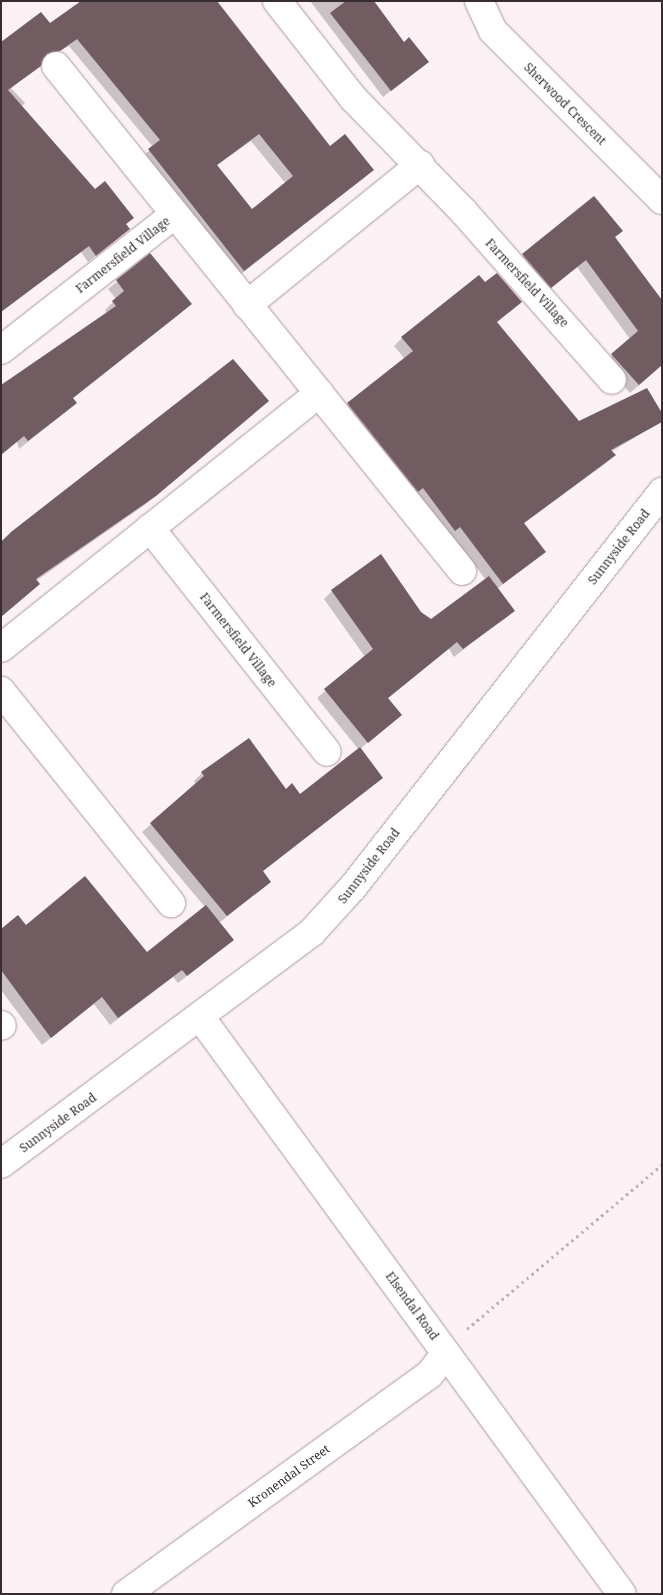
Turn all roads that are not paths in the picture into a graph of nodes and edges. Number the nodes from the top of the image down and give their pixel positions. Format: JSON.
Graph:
{"nodes":[{"id":1,"x":277,"y":1,"type":"edge"},
{"id":2,"x":479,"y":1,"type":"edge"},
{"id":3,"x":56,"y":66,"type":"dead end"},
{"id":4,"x":420,"y":165,"type":"junction"},
{"id":5,"x":662,"y":200,"type":"edge"},
{"id":6,"x":174,"y":215,"type":"junction"},
{"id":7,"x":247,"y":305,"type":"junction"},
{"id":8,"x":1,"y":350,"type":"edge"},
{"id":9,"x":612,"y":380,"type":"dead end"},
{"id":10,"x":319,"y":393,"type":"junction"},
{"id":11,"x":662,"y":492,"type":"edge"},
{"id":12,"x":150,"y":528,"type":"junction"},
{"id":13,"x":462,"y":571,"type":"dead end"},
{"id":14,"x":1,"y":648,"type":"edge"},
{"id":15,"x":1,"y":691,"type":"edge"},
{"id":16,"x":327,"y":752,"type":"dead end"},
{"id":17,"x":171,"y":903,"type":"dead end"},
{"id":18,"x":201,"y":1018,"type":"junction"},
{"id":19,"x":1,"y":1164,"type":"edge"},
{"id":20,"x":446,"y":1353,"type":"junction"},
{"id":21,"x":126,"y":1594,"type":"edge"},
{"id":22,"x":622,"y":1594,"type":"edge"}],
"edges":[{"from":1,"to":4,"type":"street","name":"Farmersfield Village"},
{"from":2,"to":5,"type":"street","name":"Sherwood Crescent"},
{"from":3,"to":6,"type":"street","name":"Farmersfield Village"},
{"from":4,"to":7,"type":"street"},
{"from":4,"to":9,"type":"street","name":"Farmersfield Village"},
{"from":6,"to":7,"type":"street","name":"Farmersfield Village"},
{"from":6,"to":8,"type":"street","name":"Farmersfield Village"},
{"from":7,"to":10,"type":"street","name":"Farmersfield Village"},
{"from":10,"to":12,"type":"street"},
{"from":10,"to":13,"type":"street","name":"Farmersfield Village"},
{"from":11,"to":18,"type":"street","name":"Sunnyside Road"},
{"from":12,"to":14,"type":"street"},
{"from":12,"to":16,"type":"street","name":"Farmersfield Village"},
{"from":15,"to":17,"type":"street"},
{"from":18,"to":19,"type":"street","name":"Sunnyside Road"},
{"from":18,"to":20,"type":"street","name":"Elsendal Road"},
{"from":20,"to":21,"type":"street","name":"Kronendal Street"},
{"from":20,"to":22,"type":"street","name":"Elsendal Road"}]}
